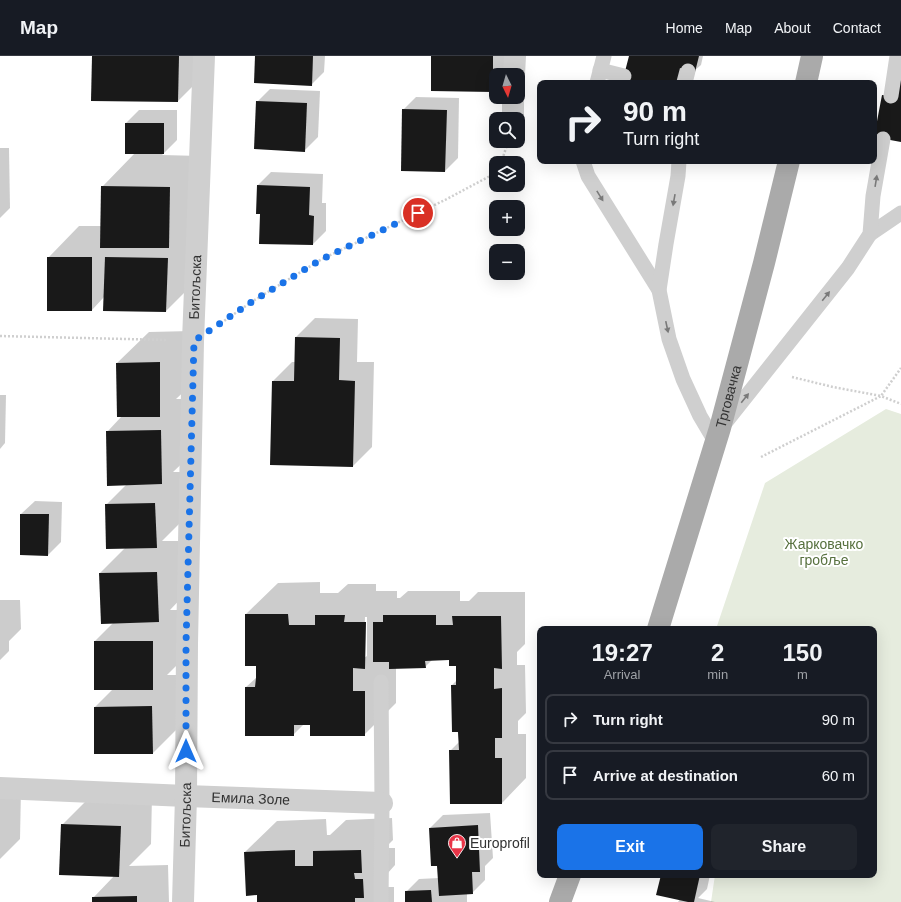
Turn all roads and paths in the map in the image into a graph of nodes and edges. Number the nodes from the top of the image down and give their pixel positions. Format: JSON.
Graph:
{"nodes":[{"id":1,"x":204,"y":56,"type":"edge"},
{"id":2,"x":515,"y":56,"type":"edge"},
{"id":3,"x":812,"y":56,"type":"edge"},
{"id":4,"x":898,"y":62,"type":"edge"},
{"id":5,"x":514,"y":68,"type":"edge"},
{"id":6,"x":600,"y":70,"type":"edge"},
{"id":7,"x":624,"y":76,"type":"dead end"},
{"id":8,"x":807,"y":80,"type":"edge"},
{"id":9,"x":891,"y":96,"type":"dead end"},
{"id":10,"x":883,"y":138,"type":"dead end"},
{"id":11,"x":585,"y":164,"type":"edge"},
{"id":12,"x":679,"y":164,"type":"edge"},
{"id":13,"x":788,"y":164,"type":"edge"},
{"id":14,"x":489,"y":177,"type":"edge"},
{"id":15,"x":901,"y":213,"type":"edge"},
{"id":16,"x":870,"y":234,"type":"junction"},
{"id":17,"x":658,"y":290,"type":"junction"},
{"id":18,"x":0,"y":336,"type":"edge"},
{"id":19,"x":194,"y":341,"type":"junction"},
{"id":20,"x":901,"y":368,"type":"edge"},
{"id":21,"x":789,"y":376,"type":"dead end"},
{"id":22,"x":881,"y":396,"type":"junction"},
{"id":23,"x":901,"y":404,"type":"edge"},
{"id":24,"x":718,"y":436,"type":"junction"},
{"id":25,"x":761,"y":457,"type":"dead end"},
{"id":26,"x":659,"y":626,"type":"edge"},
{"id":27,"x":381,"y":682,"type":"dead end"},
{"id":28,"x":0,"y":788,"type":"edge"},
{"id":29,"x":186,"y":796,"type":"junction"},
{"id":30,"x":382,"y":803,"type":"junction"},
{"id":31,"x":569,"y":878,"type":"edge"},
{"id":32,"x":183,"y":902,"type":"edge"},
{"id":33,"x":381,"y":902,"type":"edge"},
{"id":34,"x":560,"y":902,"type":"edge"}],
"edges":[{"from":1,"to":19,"type":"street","name":"Битољска"},
{"from":2,"to":5,"type":"street"},
{"from":3,"to":8,"type":"main road"},
{"from":4,"to":9,"type":"lane"},
{"from":6,"to":7,"type":"lane"},
{"from":16,"to":10,"type":"lane","one_way":true},
{"from":11,"to":17,"type":"lane","one_way":true},
{"from":12,"to":17,"type":"lane","one_way":true},
{"from":13,"to":24,"type":"main road","name":"Трговачка"},
{"from":14,"to":19,"type":"path"},
{"from":15,"to":16,"type":"lane"},
{"from":24,"to":16,"type":"lane","one_way":true},
{"from":17,"to":24,"type":"lane","one_way":true},
{"from":18,"to":19,"type":"path"},
{"from":19,"to":29,"type":"street","name":"Битољска"},
{"from":20,"to":22,"type":"path"},
{"from":21,"to":22,"type":"path"},
{"from":22,"to":23,"type":"path"},
{"from":22,"to":25,"type":"path"},
{"from":24,"to":26,"type":"main road","name":"Трговачка"},
{"from":27,"to":30,"type":"lane"},
{"from":28,"to":29,"type":"street","name":"Емила Золе"},
{"from":29,"to":30,"type":"street","name":"Емила Золе"},
{"from":29,"to":32,"type":"street","name":"Битољска"},
{"from":30,"to":33,"type":"lane"},
{"from":31,"to":34,"type":"main road"}]}
